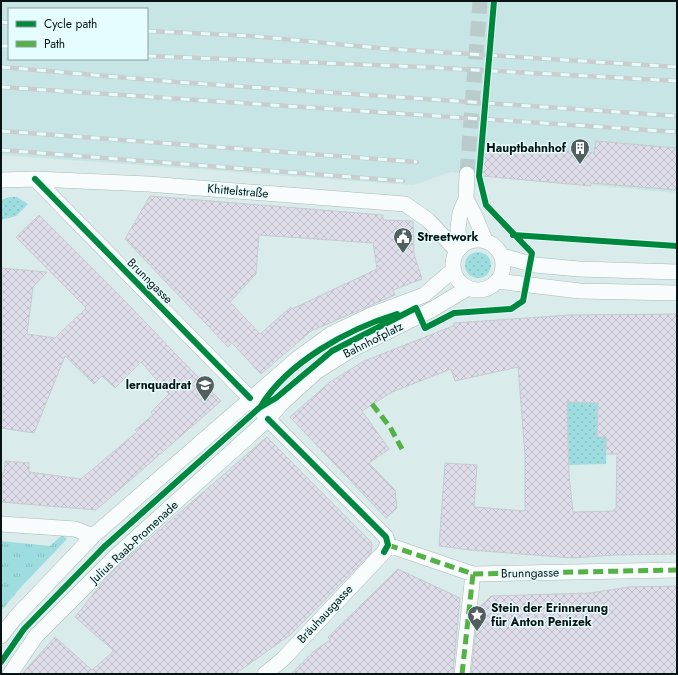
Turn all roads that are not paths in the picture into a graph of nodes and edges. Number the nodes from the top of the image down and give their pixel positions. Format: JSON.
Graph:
{"nodes":[{"id":1,"x":467,"y":174,"type":"tunnel mouth"},
{"id":2,"x":35,"y":179,"type":"junction"},
{"id":3,"x":1,"y":180,"type":"edge"},
{"id":4,"x":466,"y":199,"type":"junction"},
{"id":5,"x":485,"y":240,"type":"junction"},
{"id":6,"x":458,"y":249,"type":"junction"},
{"id":7,"x":502,"y":256,"type":"junction"},
{"id":8,"x":453,"y":270,"type":"junction"},
{"id":9,"x":677,"y":272,"type":"edge"},
{"id":10,"x":497,"y":281,"type":"junction"},
{"id":11,"x":468,"y":288,"type":"junction"},
{"id":12,"x":677,"y":293,"type":"edge"},
{"id":13,"x":250,"y":398,"type":"junction"},
{"id":14,"x":268,"y":419,"type":"junction"},
{"id":15,"x":1,"y":524,"type":"edge"},
{"id":16,"x":93,"y":536,"type":"junction"},
{"id":17,"x":386,"y":548,"type":"junction"},
{"id":18,"x":677,"y":570,"type":"edge"},
{"id":19,"x":473,"y":574,"type":"junction"},
{"id":20,"x":1,"y":636,"type":"edge"},
{"id":21,"x":10,"y":674,"type":"edge"},
{"id":22,"x":265,"y":674,"type":"edge"},
{"id":23,"x":462,"y":674,"type":"edge"}],
"edges":[{"from":1,"to":4,"type":"street"},
{"from":2,"to":3,"type":"street","name":"Khittelstraße"},
{"from":2,"to":6,"type":"street","name":"Khittelstraße"},
{"from":2,"to":13,"type":"street","name":"Brunngasse"},
{"from":4,"to":5,"type":"street"},
{"from":4,"to":6,"type":"street"},
{"from":5,"to":6,"type":"street"},
{"from":5,"to":7,"type":"street"},
{"from":6,"to":8,"type":"street"},
{"from":7,"to":9,"type":"street"},
{"from":7,"to":10,"type":"street"},
{"from":8,"to":11,"type":"street"},
{"from":8,"to":13,"type":"street","name":"Bahnhofplatz"},
{"from":10,"to":11,"type":"street"},
{"from":10,"to":12,"type":"street"},
{"from":11,"to":14,"type":"street","name":"Bahnhofplatz"},
{"from":13,"to":14,"type":"street","name":"Brunngasse"},
{"from":13,"to":16,"type":"street"},
{"from":14,"to":17,"type":"street","name":"Brunngasse"},
{"from":14,"to":21,"type":"street","name":"Julius Raab-Promenade"},
{"from":15,"to":16,"type":"street"},
{"from":16,"to":20,"type":"street"},
{"from":17,"to":19,"type":"street","name":"Brunngasse"},
{"from":17,"to":22,"type":"street","name":"Bräuhausgasse"},
{"from":18,"to":19,"type":"street","name":"Brunngasse"},
{"from":19,"to":23,"type":"street"}]}
